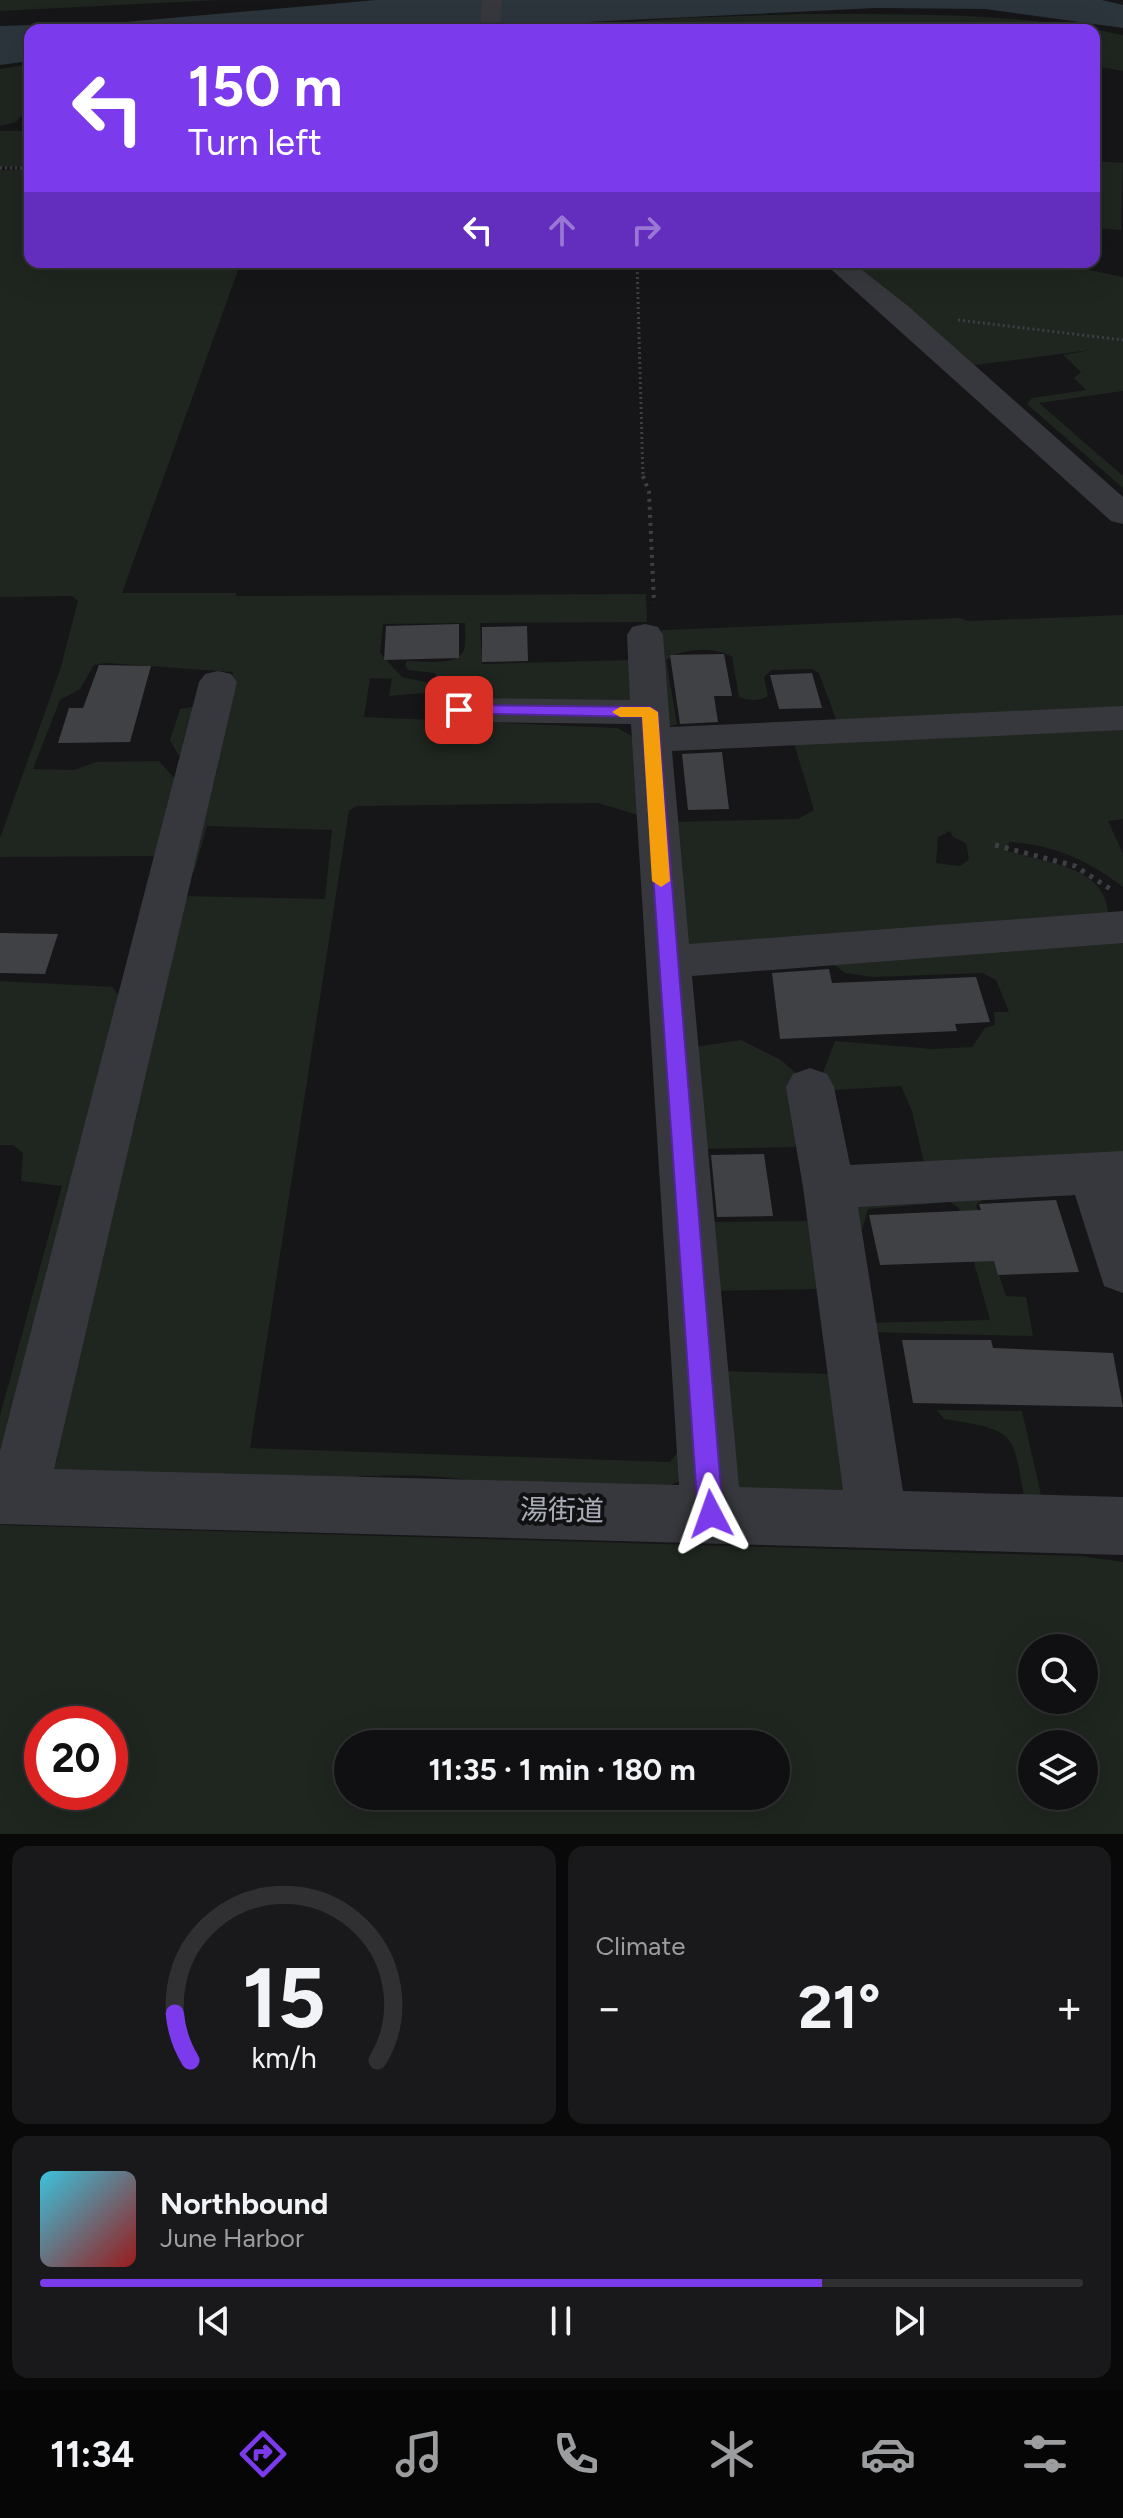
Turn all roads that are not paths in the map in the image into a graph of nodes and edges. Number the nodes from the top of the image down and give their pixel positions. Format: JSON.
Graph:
{"nodes":[{"id":1,"x":492,"y":0,"type":"edge"},
{"id":2,"x":490,"y":24,"type":"edge"},
{"id":3,"x":843,"y":268,"type":"edge"},
{"id":4,"x":1123,"y":514,"type":"edge"},
{"id":5,"x":645,"y":635,"type":"road end"},
{"id":6,"x":218,"y":682,"type":"dead end"},
{"id":7,"x":459,"y":710,"type":"dead end"},
{"id":8,"x":1123,"y":718,"type":"edge"},
{"id":9,"x":651,"y":726,"type":"junction"},
{"id":10,"x":1119,"y":910,"type":"edge"},
{"id":11,"x":667,"y":962,"type":"junction"},
{"id":12,"x":810,"y":1087,"type":"dead end"},
{"id":13,"x":1108,"y":1172,"type":"edge"},
{"id":14,"x":829,"y":1187,"type":"junction"},
{"id":15,"x":1123,"y":1270,"type":"edge"},
{"id":16,"x":9,"y":1496,"type":"edge"},
{"id":17,"x":711,"y":1514,"type":"junction"},
{"id":18,"x":877,"y":1519,"type":"junction"},
{"id":19,"x":1123,"y":1526,"type":"edge"}],
"edges":[{"from":1,"to":2,"type":"street"},
{"from":3,"to":4,"type":"street"},
{"from":5,"to":9,"type":"street"},
{"from":6,"to":16,"type":"street"},
{"from":7,"to":9,"type":"street"},
{"from":8,"to":9,"type":"street"},
{"from":9,"to":11,"type":"street"},
{"from":10,"to":11,"type":"street"},
{"from":11,"to":17,"type":"street"},
{"from":12,"to":14,"type":"street"},
{"from":13,"to":14,"type":"street"},
{"from":13,"to":15,"type":"street"},
{"from":14,"to":18,"type":"street"},
{"from":16,"to":17,"type":"street","name":"湯街道"},
{"from":17,"to":18,"type":"street","name":"湯街道"},
{"from":18,"to":19,"type":"street","name":"湯街道"}]}
